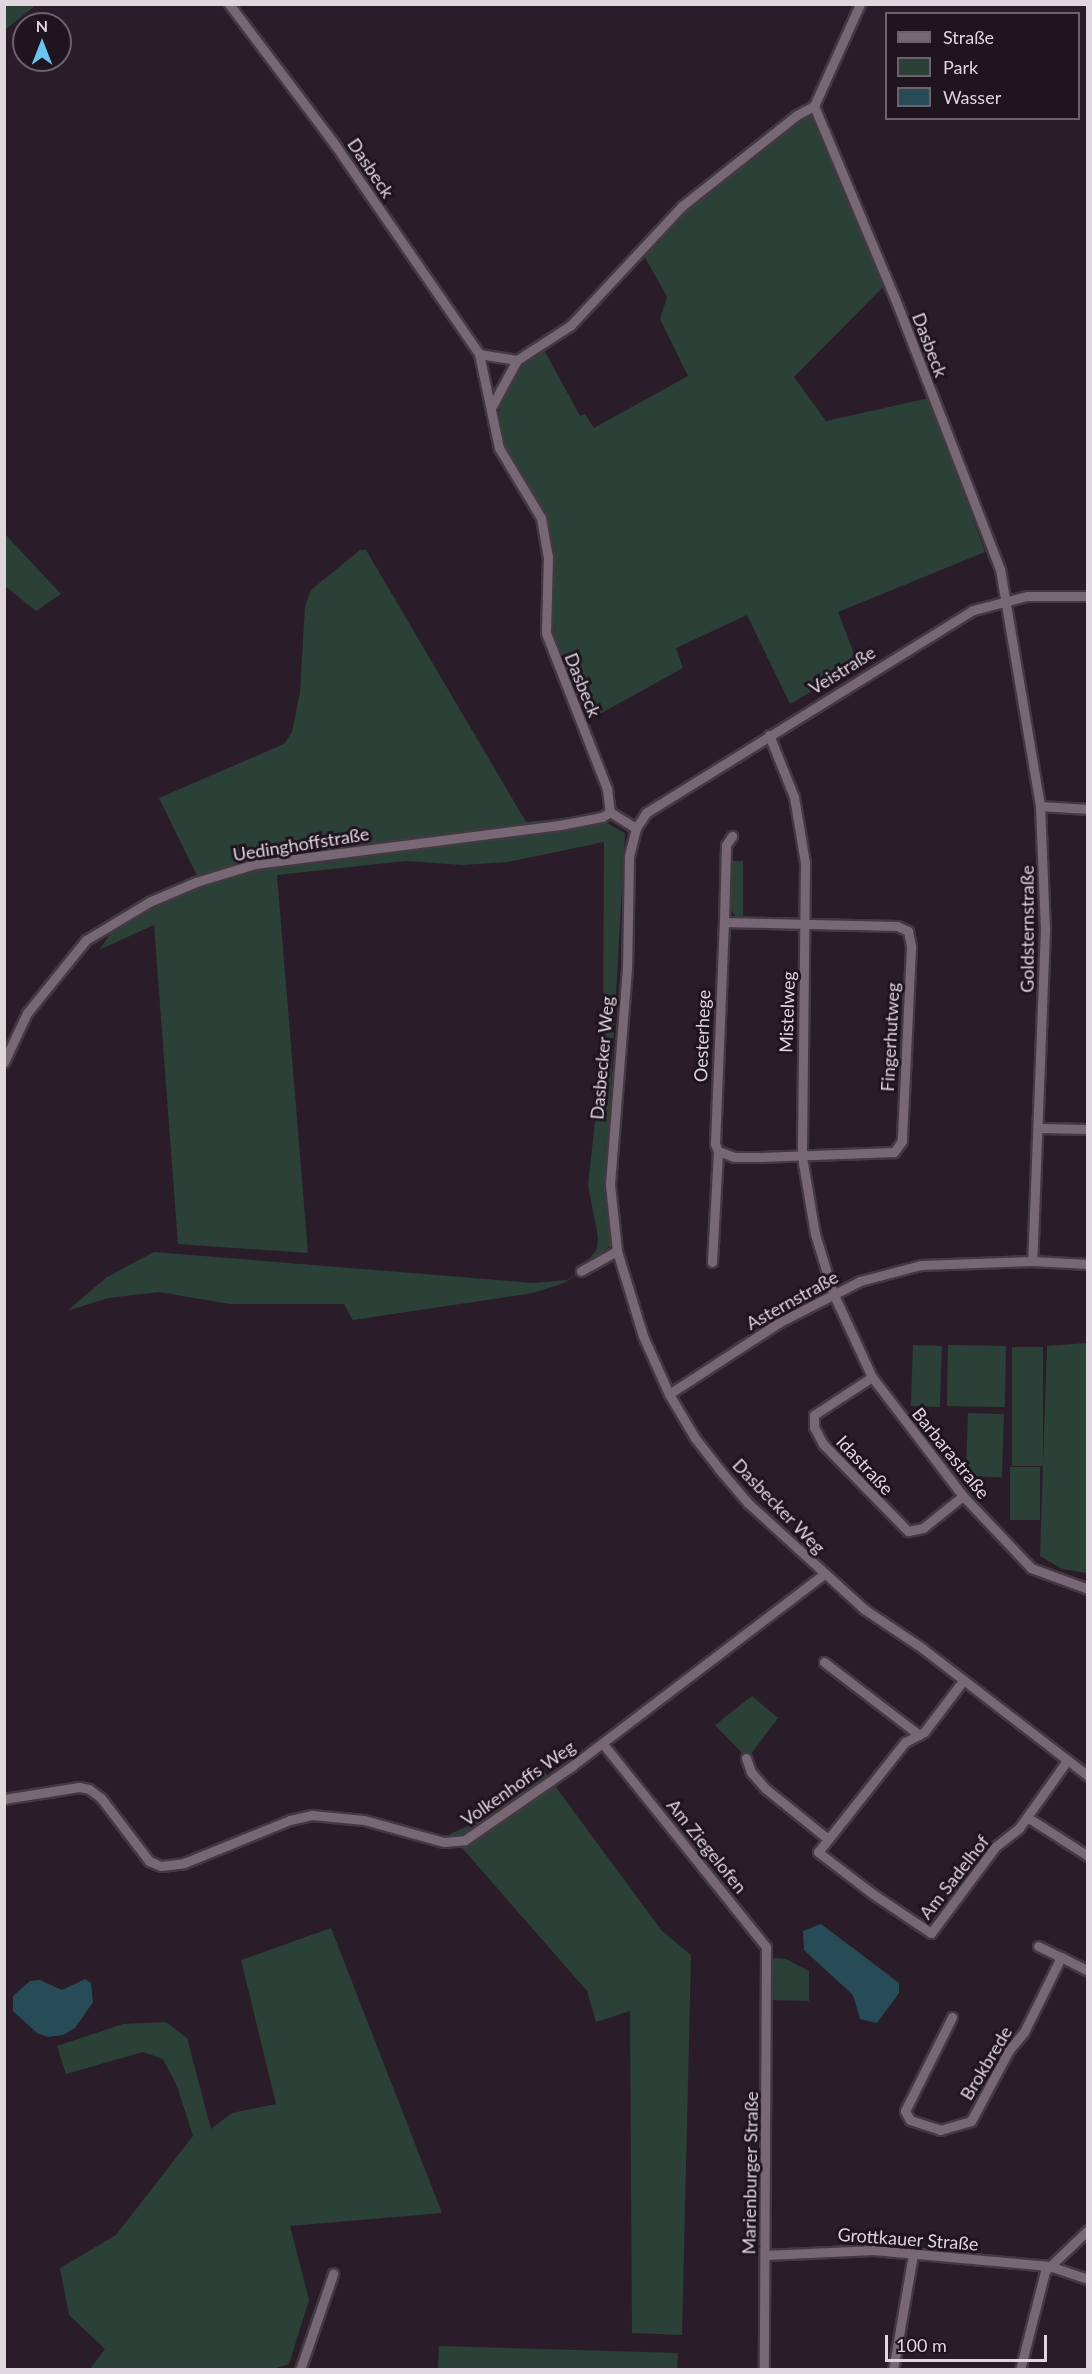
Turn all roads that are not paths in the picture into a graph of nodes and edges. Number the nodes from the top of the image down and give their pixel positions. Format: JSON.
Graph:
{"nodes":[{"id":1,"x":229,"y":4,"type":"edge"},
{"id":2,"x":860,"y":4,"type":"edge"},
{"id":3,"x":814,"y":106,"type":"junction"},
{"id":4,"x":479,"y":354,"type":"junction"},
{"id":5,"x":517,"y":360,"type":"junction"},
{"id":6,"x":492,"y":406,"type":"junction"},
{"id":7,"x":1088,"y":596,"type":"edge"},
{"id":8,"x":1007,"y":599,"type":"junction"},
{"id":9,"x":769,"y":735,"type":"junction"},
{"id":10,"x":1040,"y":806,"type":"junction"},
{"id":11,"x":1088,"y":809,"type":"edge"},
{"id":12,"x":609,"y":812,"type":"junction"},
{"id":13,"x":636,"y":828,"type":"junction"},
{"id":14,"x":732,"y":836,"type":"dead end"},
{"id":15,"x":724,"y":922,"type":"junction"},
{"id":16,"x":807,"y":923,"type":"junction"},
{"id":17,"x":4,"y":1062,"type":"edge"},
{"id":18,"x":1039,"y":1128,"type":"junction"},
{"id":19,"x":1088,"y":1130,"type":"edge"},
{"id":20,"x":718,"y":1151,"type":"junction"},
{"id":21,"x":802,"y":1157,"type":"junction"},
{"id":22,"x":617,"y":1251,"type":"junction"},
{"id":23,"x":1032,"y":1261,"type":"junction"},
{"id":24,"x":712,"y":1262,"type":"dead end"},
{"id":25,"x":1088,"y":1264,"type":"edge"},
{"id":26,"x":581,"y":1271,"type":"dead end"},
{"id":27,"x":833,"y":1293,"type":"junction"},
{"id":28,"x":872,"y":1377,"type":"junction"},
{"id":29,"x":669,"y":1394,"type":"junction"},
{"id":30,"x":963,"y":1496,"type":"junction"},
{"id":31,"x":823,"y":1575,"type":"junction"},
{"id":32,"x":1088,"y":1589,"type":"edge"},
{"id":33,"x":824,"y":1662,"type":"dead end"},
{"id":34,"x":962,"y":1682,"type":"junction"},
{"id":35,"x":919,"y":1735,"type":"junction"},
{"id":36,"x":603,"y":1744,"type":"junction"},
{"id":37,"x":746,"y":1758,"type":"dead end"},
{"id":38,"x":1066,"y":1762,"type":"junction"},
{"id":39,"x":1088,"y":1776,"type":"edge"},
{"id":40,"x":4,"y":1799,"type":"edge"},
{"id":41,"x":1027,"y":1817,"type":"junction"},
{"id":42,"x":828,"y":1839,"type":"junction"},
{"id":43,"x":1088,"y":1856,"type":"edge"},
{"id":44,"x":1038,"y":1946,"type":"dead end"},
{"id":45,"x":1062,"y":1957,"type":"junction"},
{"id":46,"x":1088,"y":1971,"type":"edge"},
{"id":47,"x":768,"y":1976,"type":"joint"},
{"id":48,"x":952,"y":2017,"type":"dead end"},
{"id":49,"x":1088,"y":2230,"type":"edge"},
{"id":50,"x":913,"y":2254,"type":"junction"},
{"id":51,"x":765,"y":2255,"type":"junction"},
{"id":52,"x":1049,"y":2265,"type":"junction"},
{"id":53,"x":333,"y":2274,"type":"dead end"},
{"id":54,"x":1088,"y":2279,"type":"edge"},
{"id":55,"x":300,"y":2370,"type":"edge"},
{"id":56,"x":764,"y":2370,"type":"edge"},
{"id":57,"x":893,"y":2370,"type":"edge"},
{"id":58,"x":1020,"y":2370,"type":"edge"}],
"edges":[{"from":1,"to":4,"type":"street","name":"Dasbeck"},
{"from":2,"to":3,"type":"street"},
{"from":3,"to":5,"type":"street"},
{"from":3,"to":8,"type":"street","name":"Dasbeck"},
{"from":4,"to":5,"type":"street"},
{"from":4,"to":6,"type":"street","name":"Dasbeck"},
{"from":5,"to":6,"type":"street"},
{"from":6,"to":12,"type":"street","name":"Dasbeck"},
{"from":7,"to":8,"type":"street","name":"Veistraße"},
{"from":8,"to":9,"type":"street","name":"Veistraße"},
{"from":8,"to":10,"type":"street","name":"Goldsternstraße"},
{"from":9,"to":13,"type":"street","name":"Veistraße"},
{"from":9,"to":16,"type":"street","name":"Mistelweg"},
{"from":10,"to":11,"type":"street"},
{"from":10,"to":18,"type":"street","name":"Goldsternstraße"},
{"from":12,"to":13,"type":"street"},
{"from":12,"to":17,"type":"street","name":"Uedinghoffstraße"},
{"from":13,"to":22,"type":"street","name":"Dasbecker Weg"},
{"from":14,"to":15,"type":"street","name":"Oesterhege"},
{"from":15,"to":16,"type":"street"},
{"from":15,"to":20,"type":"street","name":"Oesterhege"},
{"from":16,"to":21,"type":"street","name":"Mistelweg"},
{"from":16,"to":21,"type":"street","name":"Fingerhutweg"},
{"from":18,"to":19,"type":"street"},
{"from":18,"to":23,"type":"street","name":"Goldsternstraße"},
{"from":20,"to":21,"type":"street"},
{"from":20,"to":24,"type":"street","name":"Oesterhege"},
{"from":21,"to":27,"type":"street","name":"Mistelweg"},
{"from":22,"to":26,"type":"street"},
{"from":22,"to":29,"type":"street","name":"Dasbecker Weg"},
{"from":23,"to":25,"type":"street","name":"Asternstraße"},
{"from":23,"to":27,"type":"street","name":"Asternstraße"},
{"from":27,"to":28,"type":"street","name":"Barbarastraße"},
{"from":27,"to":29,"type":"street","name":"Asternstraße"},
{"from":28,"to":30,"type":"street","name":"Barbarastraße"},
{"from":28,"to":30,"type":"street","name":"Idastraße"},
{"from":29,"to":31,"type":"street","name":"Dasbecker Weg"},
{"from":30,"to":32,"type":"street","name":"Barbarastraße"},
{"from":31,"to":34,"type":"street","name":"Dasbecker Weg"},
{"from":31,"to":36,"type":"street","name":"Volkenhoffs Weg"},
{"from":33,"to":35,"type":"street"},
{"from":34,"to":35,"type":"street"},
{"from":34,"to":38,"type":"street","name":"Dasbecker Weg"},
{"from":35,"to":42,"type":"street"},
{"from":36,"to":40,"type":"street","name":"Volkenhoffs Weg"},
{"from":36,"to":47,"type":"street","name":"Am Ziegelofen"},
{"from":37,"to":42,"type":"street"},
{"from":38,"to":39,"type":"street","name":"Dasbecker Weg"},
{"from":38,"to":41,"type":"street","name":"Am Sadelhof"},
{"from":41,"to":42,"type":"street","name":"Am Sadelhof"},
{"from":41,"to":43,"type":"street"},
{"from":44,"to":45,"type":"street"},
{"from":45,"to":46,"type":"street"},
{"from":45,"to":48,"type":"street","name":"Brokbrede"},
{"from":47,"to":51,"type":"street","name":"Marienburger Straße"},
{"from":49,"to":52,"type":"street"},
{"from":50,"to":51,"type":"street","name":"Grottkauer Straße"},
{"from":50,"to":52,"type":"street","name":"Grottkauer Straße"},
{"from":50,"to":57,"type":"street"},
{"from":51,"to":56,"type":"street","name":"Marienburger Straße"},
{"from":52,"to":54,"type":"street","name":"Grottkauer Straße"},
{"from":52,"to":58,"type":"street"},
{"from":53,"to":55,"type":"street"}]}
